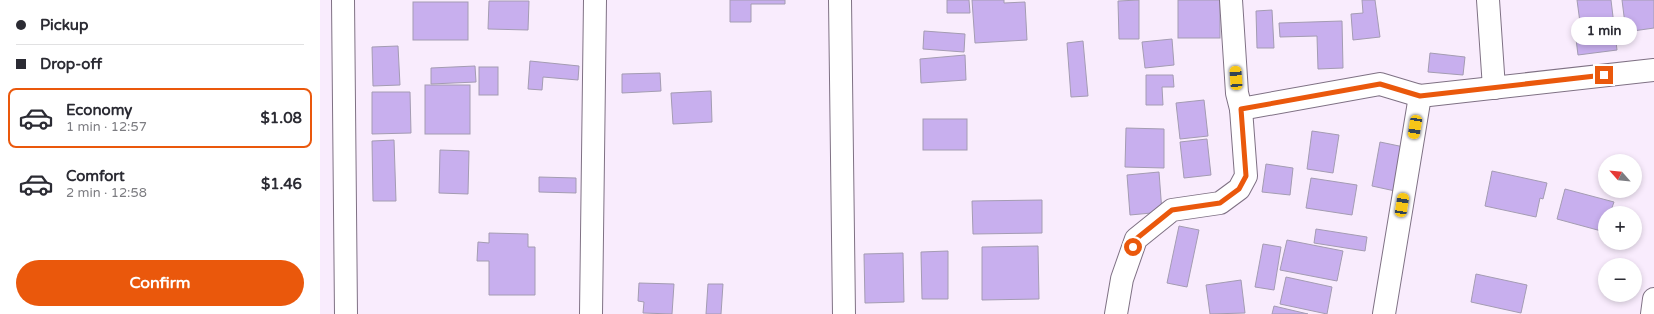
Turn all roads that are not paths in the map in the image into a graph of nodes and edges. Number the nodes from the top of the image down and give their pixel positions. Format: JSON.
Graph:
{"nodes":[{"id":1,"x":343,"y":0,"type":"edge"},
{"id":2,"x":595,"y":0,"type":"edge"},
{"id":3,"x":840,"y":0,"type":"edge"},
{"id":4,"x":1231,"y":0,"type":"edge"},
{"id":5,"x":1488,"y":0,"type":"edge"},
{"id":6,"x":1654,"y":70,"type":"edge"},
{"id":7,"x":1494,"y":88,"type":"junction"},
{"id":8,"x":1420,"y":96,"type":"junction"},
{"id":9,"x":1241,"y":109,"type":"junction"},
{"id":10,"x":1654,"y":299,"type":"edge"},
{"id":11,"x":346,"y":314,"type":"edge"},
{"id":12,"x":591,"y":314,"type":"edge"},
{"id":13,"x":844,"y":314,"type":"edge"},
{"id":14,"x":1116,"y":314,"type":"edge"},
{"id":15,"x":1384,"y":314,"type":"edge"},
{"id":16,"x":1652,"y":314,"type":"edge"}],
"edges":[{"from":1,"to":11,"type":"street"},
{"from":2,"to":12,"type":"street"},
{"from":3,"to":13,"type":"street"},
{"from":4,"to":9,"type":"street"},
{"from":5,"to":7,"type":"street"},
{"from":6,"to":7,"type":"street"},
{"from":7,"to":8,"type":"street"},
{"from":8,"to":9,"type":"street"},
{"from":8,"to":15,"type":"street"},
{"from":9,"to":14,"type":"street"},
{"from":10,"to":16,"type":"street"}]}
